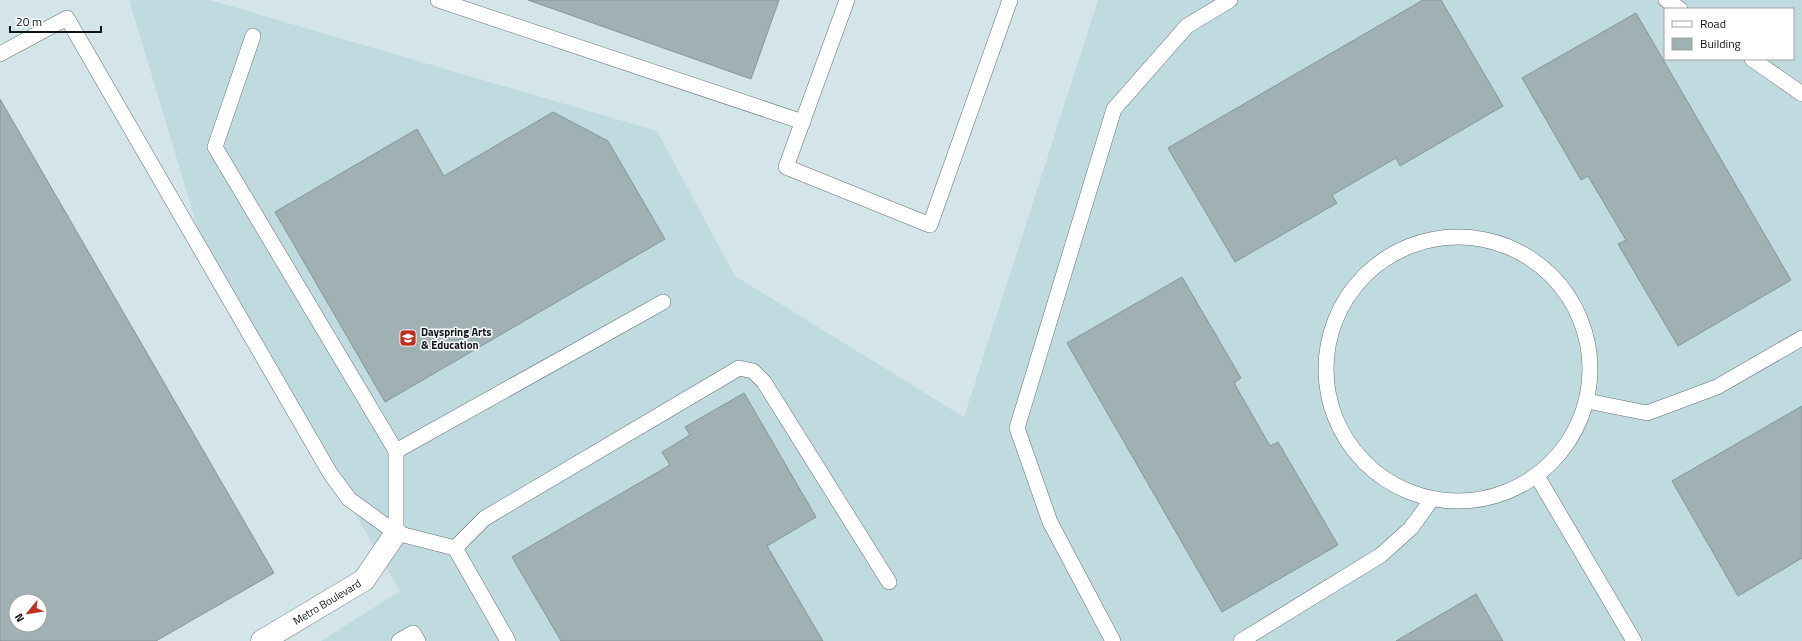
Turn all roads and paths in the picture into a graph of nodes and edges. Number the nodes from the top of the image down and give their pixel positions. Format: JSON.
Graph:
{"nodes":[{"id":1,"x":438,"y":0,"type":"edge"},
{"id":2,"x":847,"y":0,"type":"edge"},
{"id":3,"x":1010,"y":0,"type":"edge"},
{"id":4,"x":1230,"y":0,"type":"edge"},
{"id":5,"x":1666,"y":0,"type":"edge"},
{"id":6,"x":1678,"y":8,"type":"edge"},
{"id":7,"x":253,"y":36,"type":"dead end"},
{"id":8,"x":0,"y":54,"type":"edge"},
{"id":9,"x":1753,"y":60,"type":"edge"},
{"id":10,"x":1802,"y":94,"type":"edge"},
{"id":11,"x":803,"y":122,"type":"junction"},
{"id":12,"x":663,"y":302,"type":"dead end"},
{"id":13,"x":1802,"y":338,"type":"edge"},
{"id":14,"x":1587,"y":401,"type":"junction"},
{"id":15,"x":396,"y":451,"type":"junction"},
{"id":16,"x":1537,"y":476,"type":"junction"},
{"id":17,"x":1432,"y":499,"type":"junction"},
{"id":18,"x":396,"y":533,"type":"junction"},
{"id":19,"x":455,"y":548,"type":"junction"},
{"id":20,"x":889,"y":582,"type":"dead end"},
{"id":21,"x":266,"y":640,"type":"edge"},
{"id":22,"x":399,"y":641,"type":"edge"},
{"id":23,"x":418,"y":641,"type":"edge"},
{"id":24,"x":508,"y":641,"type":"edge"},
{"id":25,"x":1113,"y":641,"type":"edge"},
{"id":26,"x":1241,"y":641,"type":"edge"},
{"id":27,"x":1634,"y":641,"type":"edge"}],
"edges":[{"from":1,"to":11,"type":"lane"},
{"from":2,"to":11,"type":"lane"},
{"from":3,"to":11,"type":"lane"},
{"from":4,"to":25,"type":"lane"},
{"from":5,"to":6,"type":"lane"},
{"from":7,"to":15,"type":"lane"},
{"from":8,"to":18,"type":"lane"},
{"from":9,"to":10,"type":"lane"},
{"from":12,"to":15,"type":"lane"},
{"from":13,"to":14,"type":"lane"},
{"from":14,"to":16,"type":"lane"},
{"from":14,"to":17,"type":"lane"},
{"from":15,"to":18,"type":"lane"},
{"from":16,"to":17,"type":"lane"},
{"from":16,"to":27,"type":"lane"},
{"from":17,"to":26,"type":"lane"},
{"from":18,"to":19,"type":"lane"},
{"from":18,"to":21,"type":"street","name":"Metro Boulevard"},
{"from":19,"to":20,"type":"lane"},
{"from":19,"to":24,"type":"lane"},
{"from":22,"to":23,"type":"lane"}]}
